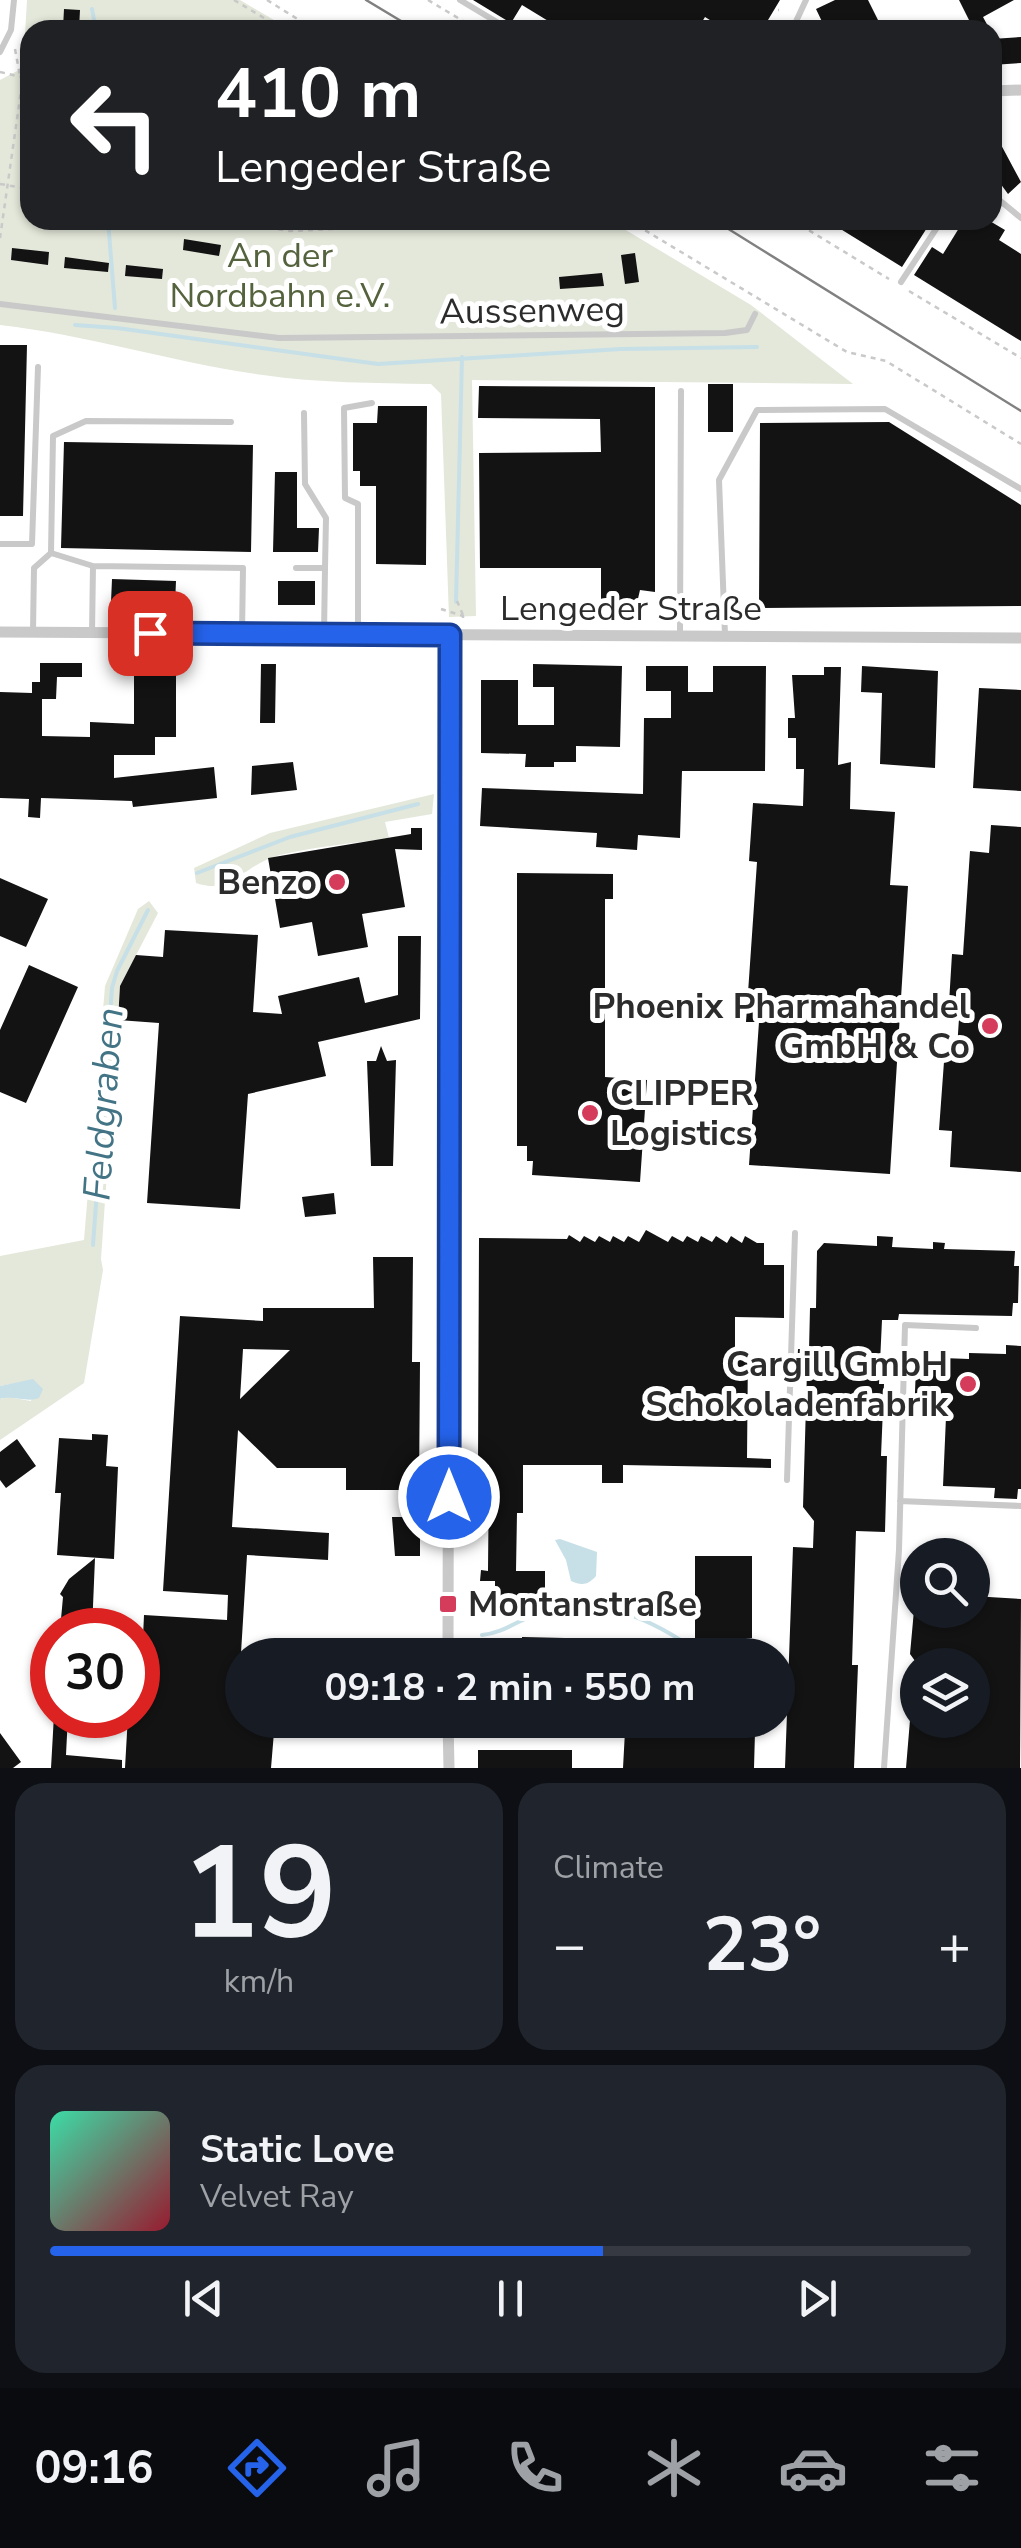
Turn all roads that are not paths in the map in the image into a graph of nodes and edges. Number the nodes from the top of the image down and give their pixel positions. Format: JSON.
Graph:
{"nodes":[{"id":1,"x":14,"y":0,"type":"edge"},
{"id":2,"x":460,"y":0,"type":"edge"},
{"id":3,"x":493,"y":20,"type":"edge"},
{"id":4,"x":0,"y":52,"type":"edge"},
{"id":5,"x":936,"y":230,"type":"edge"},
{"id":6,"x":902,"y":282,"type":"dead end"},
{"id":7,"x":0,"y":304,"type":"edge"},
{"id":8,"x":755,"y":314,"type":"dead end"},
{"id":9,"x":38,"y":367,"type":"dead end"},
{"id":10,"x":681,"y":391,"type":"dead end"},
{"id":11,"x":372,"y":402,"type":"dead end"},
{"id":12,"x":304,"y":413,"type":"dead end"},
{"id":13,"x":231,"y":422,"type":"dead end"},
{"id":14,"x":1021,"y":489,"type":"edge"},
{"id":15,"x":0,"y":544,"type":"edge"},
{"id":16,"x":51,"y":553,"type":"junction"},
{"id":17,"x":93,"y":566,"type":"junction"},
{"id":18,"x":296,"y":568,"type":"dead end"},
{"id":19,"x":325,"y":568,"type":"junction"},
{"id":20,"x":0,"y":632,"type":"edge"},
{"id":21,"x":34,"y":632,"type":"junction"},
{"id":22,"x":92,"y":633,"type":"junction"},
{"id":23,"x":242,"y":634,"type":"junction"},
{"id":24,"x":324,"y":634,"type":"junction"},
{"id":25,"x":358,"y":634,"type":"junction"},
{"id":26,"x":450,"y":635,"type":"junction"},
{"id":27,"x":680,"y":636,"type":"junction"},
{"id":28,"x":725,"y":636,"type":"junction"},
{"id":29,"x":1021,"y":638,"type":"edge"},
{"id":30,"x":796,"y":1232,"type":"dead end"},
{"id":31,"x":976,"y":1328,"type":"dead end"},
{"id":32,"x":787,"y":1480,"type":"dead end"},
{"id":33,"x":900,"y":1501,"type":"junction"},
{"id":34,"x":1021,"y":1506,"type":"edge"},
{"id":35,"x":448,"y":1638,"type":"edge"},
{"id":36,"x":448,"y":1738,"type":"edge"},
{"id":37,"x":448,"y":1768,"type":"edge"},
{"id":38,"x":884,"y":1768,"type":"edge"}],
"edges":[{"from":1,"to":4,"type":"lane"},
{"from":2,"to":3,"type":"lane"},
{"from":5,"to":6,"type":"lane"},
{"from":7,"to":8,"type":"lane","name":"Aussenweg"},
{"from":9,"to":15,"type":"lane"},
{"from":10,"to":27,"type":"lane"},
{"from":11,"to":25,"type":"lane"},
{"from":12,"to":19,"type":"lane"},
{"from":13,"to":16,"type":"lane"},
{"from":14,"to":28,"type":"lane"},
{"from":16,"to":17,"type":"lane"},
{"from":16,"to":21,"type":"lane"},
{"from":17,"to":22,"type":"lane"},
{"from":17,"to":23,"type":"lane"},
{"from":18,"to":19,"type":"lane"},
{"from":19,"to":24,"type":"lane"},
{"from":20,"to":21,"type":"street","name":"Lengeder Straße"},
{"from":21,"to":22,"type":"street","name":"Lengeder Straße"},
{"from":22,"to":23,"type":"street","name":"Lengeder Straße"},
{"from":23,"to":24,"type":"street","name":"Lengeder Straße"},
{"from":24,"to":25,"type":"street","name":"Lengeder Straße"},
{"from":25,"to":26,"type":"street","name":"Lengeder Straße"},
{"from":26,"to":27,"type":"street","name":"Lengeder Straße"},
{"from":26,"to":35,"type":"street"},
{"from":27,"to":28,"type":"street","name":"Lengeder Straße"},
{"from":28,"to":29,"type":"street","name":"Lengeder Straße"},
{"from":30,"to":32,"type":"lane"},
{"from":31,"to":33,"type":"lane"},
{"from":33,"to":34,"type":"lane"},
{"from":33,"to":38,"type":"lane"},
{"from":36,"to":37,"type":"street"}]}
